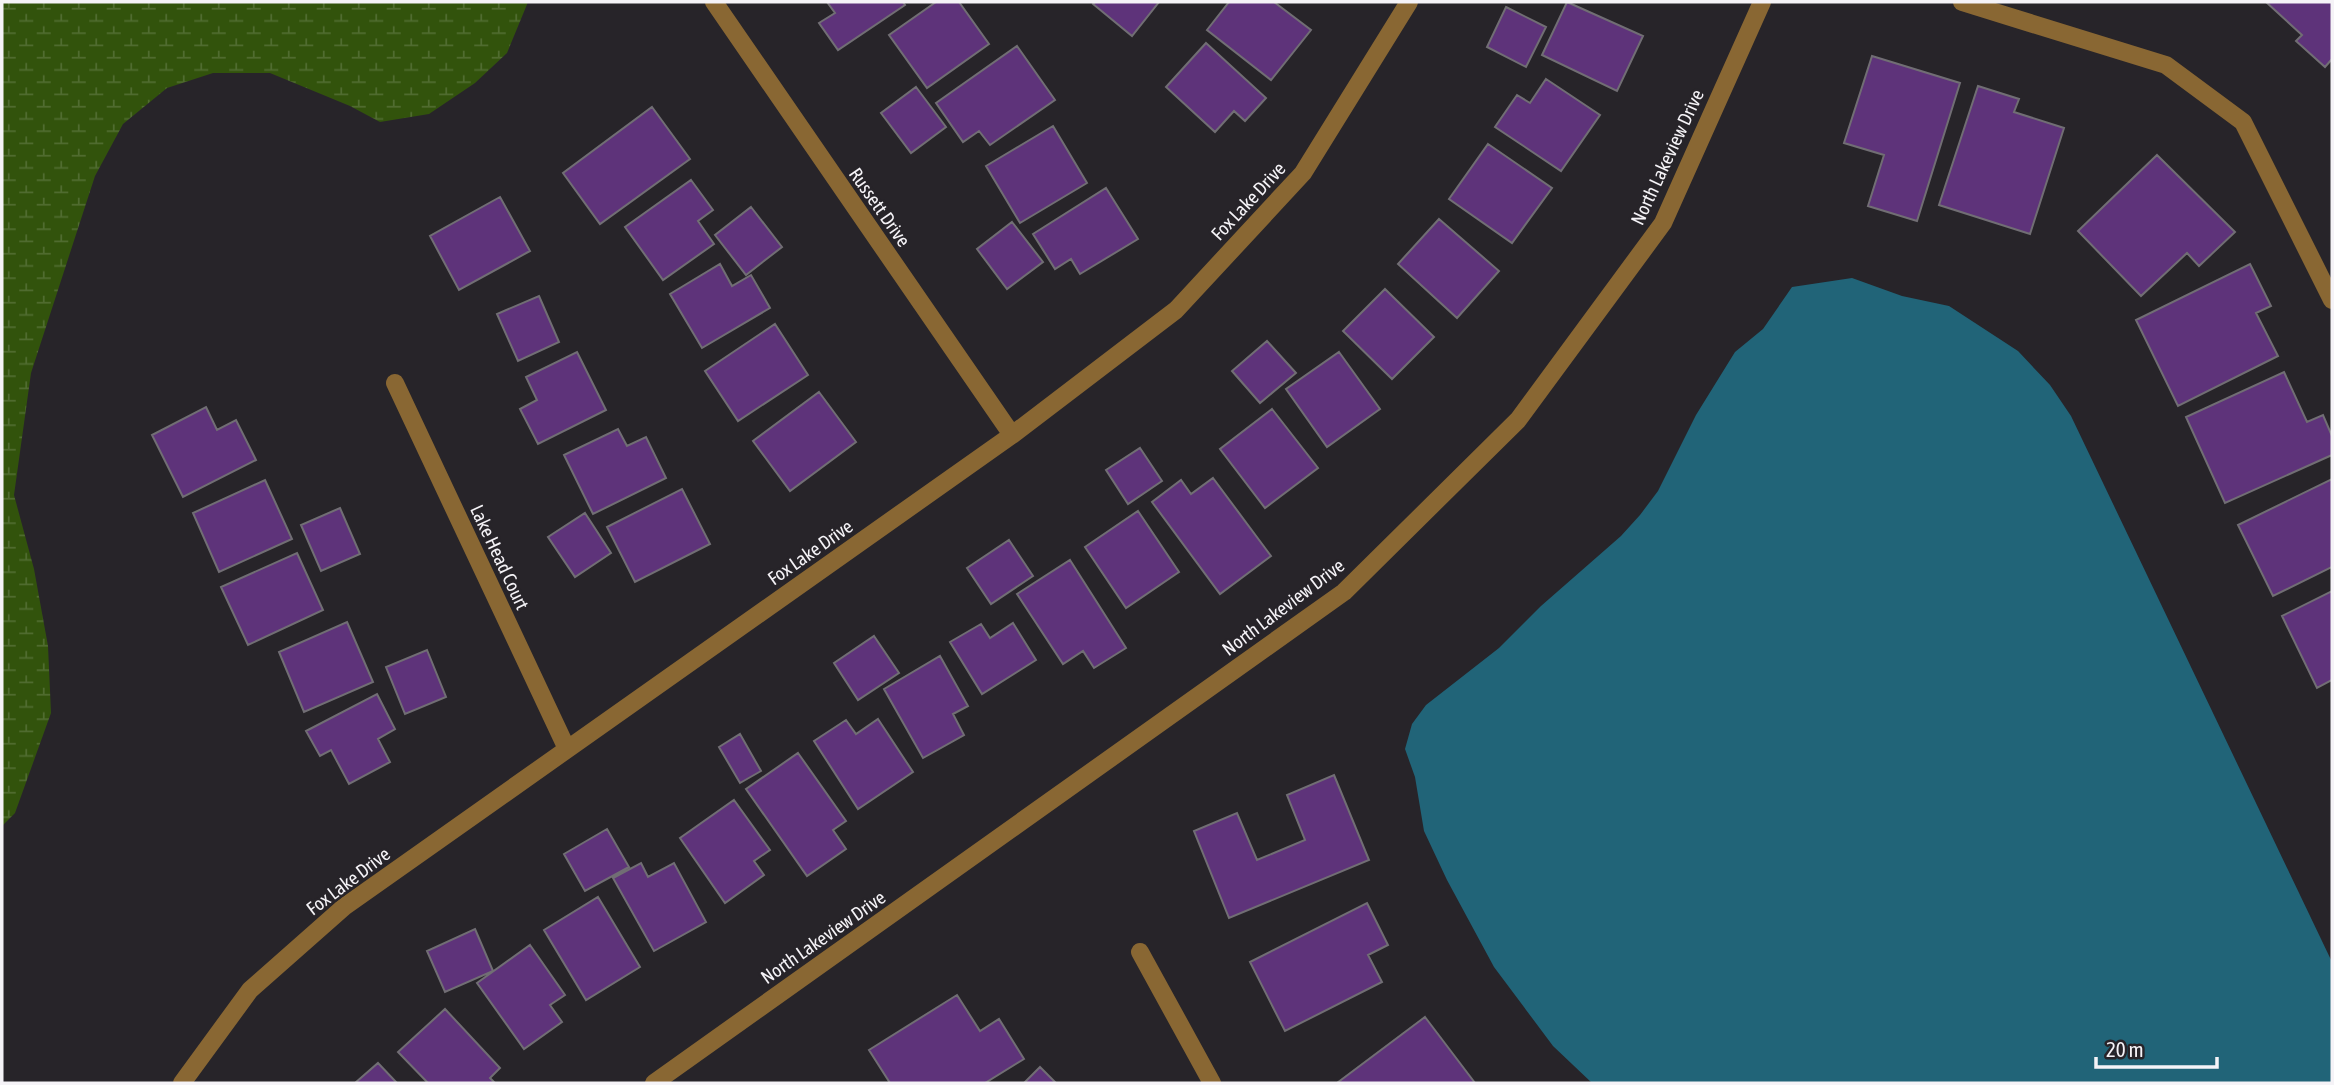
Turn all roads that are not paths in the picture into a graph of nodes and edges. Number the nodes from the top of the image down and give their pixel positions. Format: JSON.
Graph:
{"nodes":[{"id":1,"x":714,"y":2,"type":"edge"},
{"id":2,"x":1409,"y":2,"type":"edge"},
{"id":3,"x":1762,"y":2,"type":"edge"},
{"id":4,"x":1962,"y":2,"type":"edge"},
{"id":5,"x":2332,"y":300,"type":"edge"},
{"id":6,"x":395,"y":383,"type":"dead end"},
{"id":7,"x":1012,"y":435,"type":"junction"},
{"id":8,"x":567,"y":749,"type":"junction"},
{"id":9,"x":1140,"y":952,"type":"dead end"},
{"id":10,"x":182,"y":1083,"type":"edge"},
{"id":11,"x":654,"y":1083,"type":"edge"},
{"id":12,"x":1212,"y":1083,"type":"edge"}],
"edges":[{"from":1,"to":7,"type":"street","name":"Russett Drive"},
{"from":2,"to":7,"type":"street","name":"Fox Lake Drive"},
{"from":3,"to":11,"type":"street","name":"North Lakeview Drive"},
{"from":4,"to":5,"type":"street"},
{"from":6,"to":8,"type":"street","name":"Lake Head Court"},
{"from":7,"to":8,"type":"street","name":"Fox Lake Drive"},
{"from":8,"to":10,"type":"street","name":"Fox Lake Drive"},
{"from":9,"to":12,"type":"street"}]}
